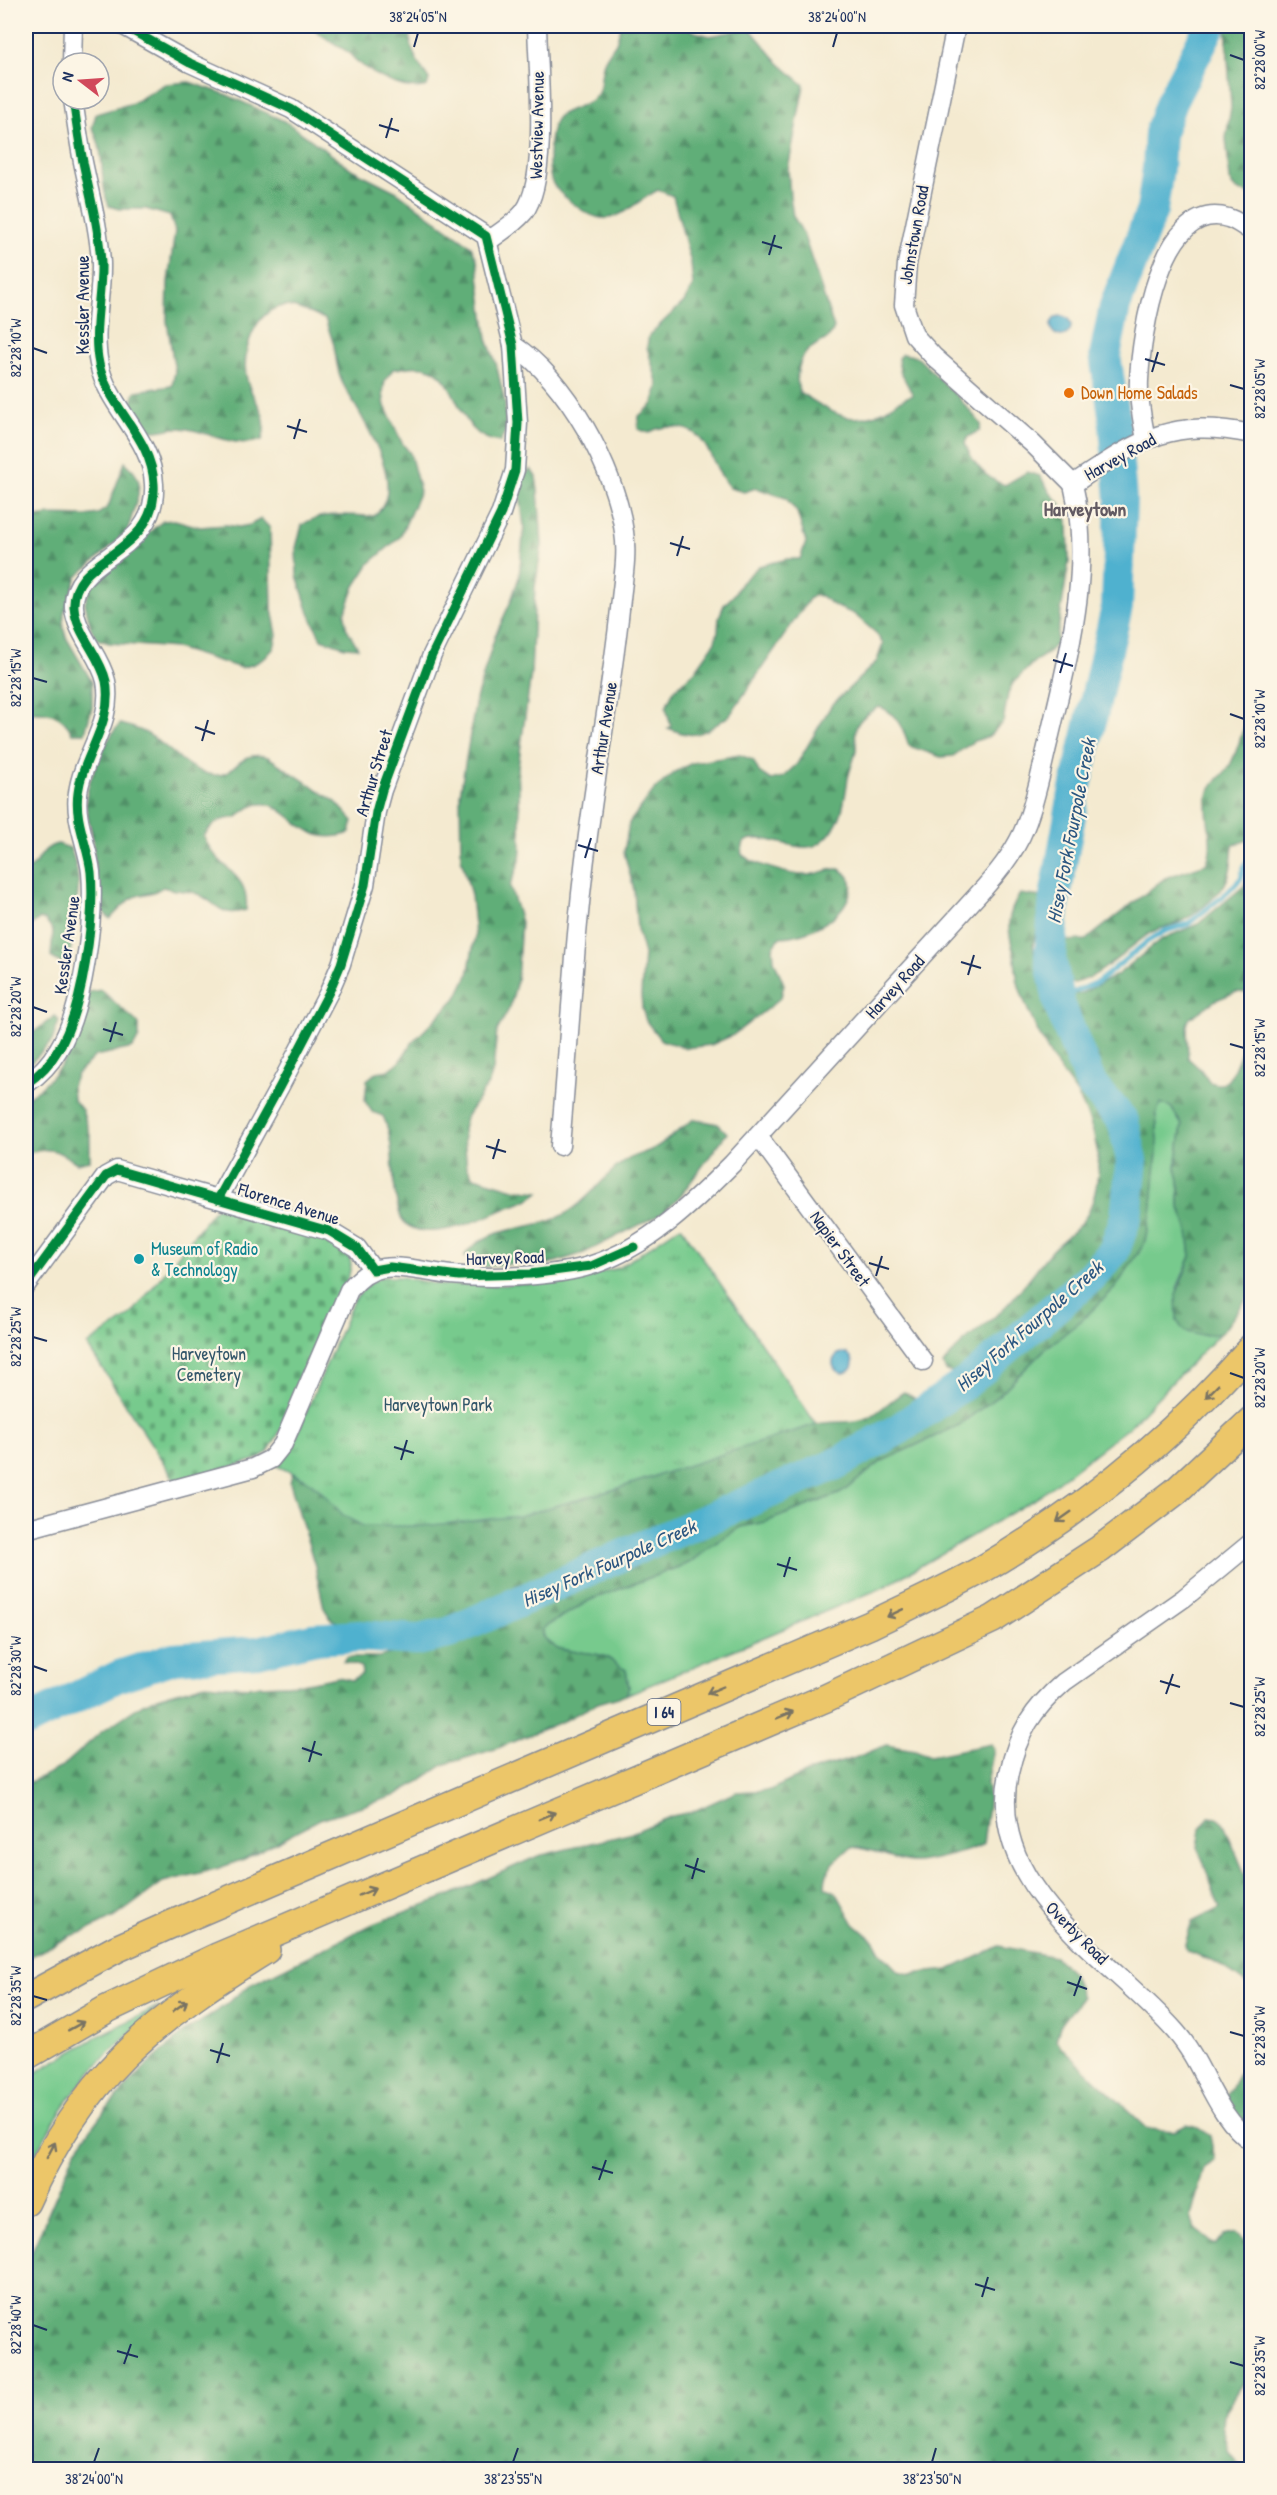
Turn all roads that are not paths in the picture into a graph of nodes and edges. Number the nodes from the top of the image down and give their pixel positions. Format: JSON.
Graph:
{"nodes":[{"id":1,"x":73,"y":26,"type":"edge"},
{"id":2,"x":124,"y":26,"type":"edge"},
{"id":3,"x":537,"y":26,"type":"edge"},
{"id":4,"x":956,"y":26,"type":"edge"},
{"id":5,"x":72,"y":51,"type":"edge"},
{"id":6,"x":75,"y":111,"type":"edge"},
{"id":7,"x":1251,"y":231,"type":"edge"},
{"id":8,"x":488,"y":241,"type":"junction"},
{"id":9,"x":513,"y":345,"type":"junction"},
{"id":10,"x":1251,"y":434,"type":"edge"},
{"id":11,"x":1140,"y":442,"type":"junction"},
{"id":12,"x":1073,"y":484,"type":"junction"},
{"id":13,"x":26,"y":1084,"type":"edge"},
{"id":14,"x":758,"y":1136,"type":"junction"},
{"id":15,"x":560,"y":1146,"type":"dead end"},
{"id":16,"x":218,"y":1199,"type":"junction"},
{"id":17,"x":373,"y":1270,"type":"junction"},
{"id":18,"x":26,"y":1285,"type":"edge"},
{"id":19,"x":1251,"y":1347,"type":"edge"},
{"id":20,"x":923,"y":1361,"type":"dead end"},
{"id":21,"x":1251,"y":1420,"type":"edge"},
{"id":22,"x":26,"y":1529,"type":"edge"},
{"id":23,"x":1251,"y":1542,"type":"edge"},
{"id":24,"x":331,"y":1907,"type":"junction"},
{"id":25,"x":26,"y":1998,"type":"edge"},
{"id":26,"x":26,"y":2056,"type":"edge"},
{"id":27,"x":1251,"y":2142,"type":"edge"},
{"id":28,"x":26,"y":2202,"type":"edge"}],
"edges":[{"from":1,"to":5,"type":"street"},
{"from":2,"to":8,"type":"street"},
{"from":3,"to":8,"type":"street","name":"Westview Avenue"},
{"from":4,"to":12,"type":"street","name":"Johnstown Road"},
{"from":6,"to":13,"type":"street","name":"Kessler Avenue"},
{"from":7,"to":11,"type":"street"},
{"from":8,"to":9,"type":"street","name":"Arthur Street"},
{"from":9,"to":15,"type":"street","name":"Arthur Avenue"},
{"from":9,"to":16,"type":"street","name":"Arthur Street"},
{"from":10,"to":11,"type":"street","name":"Harvey Road"},
{"from":11,"to":12,"type":"street","name":"Harvey Road"},
{"from":12,"to":14,"type":"street","name":"Harvey Road"},
{"from":14,"to":17,"type":"street","name":"Harvey Road"},
{"from":14,"to":20,"type":"street","name":"Napier Street"},
{"from":16,"to":17,"type":"street","name":"Florence Avenue"},
{"from":16,"to":18,"type":"street","name":"Florence Avenue"},
{"from":17,"to":22,"type":"street"},
{"from":19,"to":25,"type":"highway","number":"I 64","one_way":true},
{"from":24,"to":21,"type":"highway","one_way":true},
{"from":23,"to":27,"type":"street","name":"Overby Road"},
{"from":26,"to":24,"type":"highway","one_way":true},
{"from":28,"to":24,"type":"highway","one_way":true}]}
